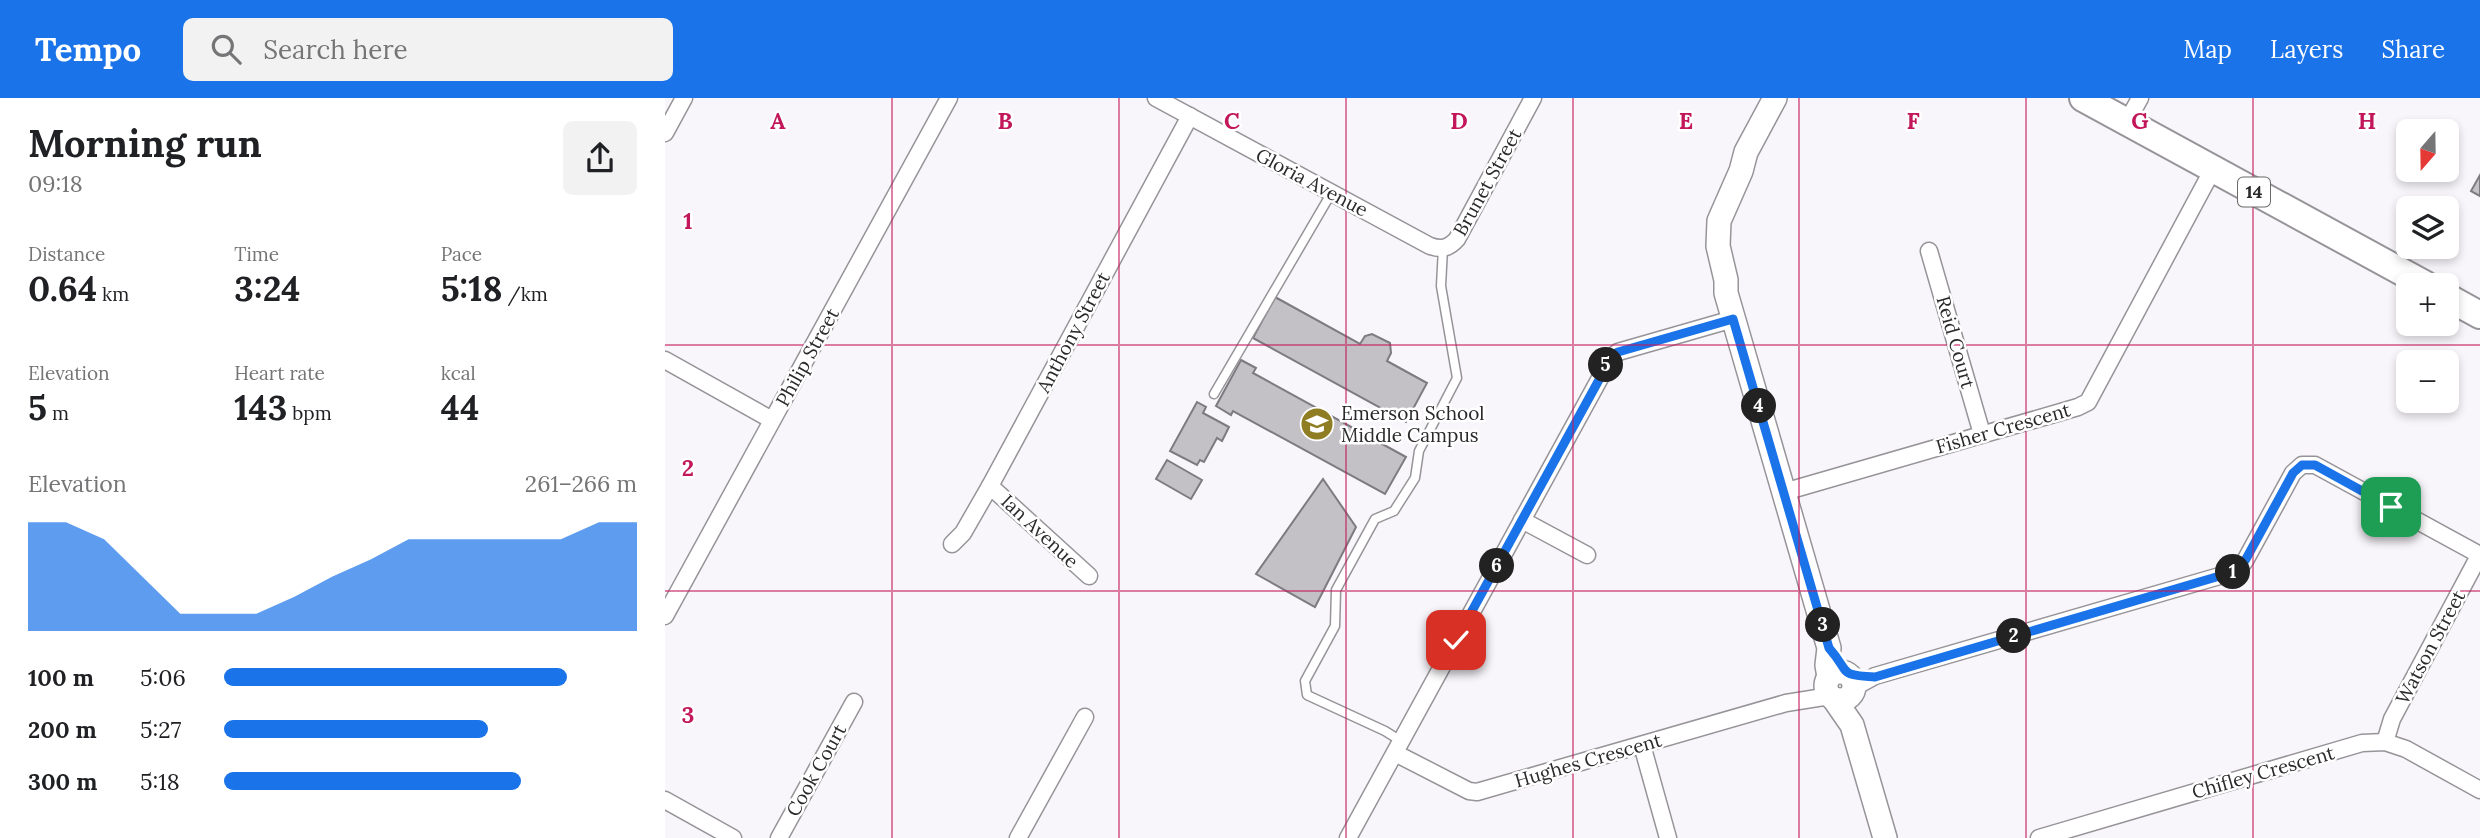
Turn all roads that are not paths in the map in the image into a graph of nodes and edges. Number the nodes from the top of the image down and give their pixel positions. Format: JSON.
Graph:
{"nodes":[{"id":1,"x":684,"y":98,"type":"edge"},
{"id":2,"x":949,"y":98,"type":"edge"},
{"id":3,"x":1156,"y":98,"type":"edge"},
{"id":4,"x":1533,"y":98,"type":"edge"},
{"id":5,"x":1775,"y":98,"type":"edge"},
{"id":6,"x":2083,"y":98,"type":"edge"},
{"id":7,"x":2140,"y":98,"type":"edge"},
{"id":8,"x":1190,"y":117,"type":"junction"},
{"id":9,"x":2127,"y":122,"type":"junction"},
{"id":10,"x":665,"y":133,"type":"edge"},
{"id":11,"x":2213,"y":169,"type":"junction"},
{"id":12,"x":1332,"y":192,"type":"junction"},
{"id":13,"x":1436,"y":247,"type":"junction"},
{"id":14,"x":1929,"y":251,"type":"dead end"},
{"id":15,"x":2404,"y":273,"type":"edge"},
{"id":16,"x":2459,"y":304,"type":"edge"},
{"id":17,"x":2480,"y":315,"type":"edge"},
{"id":18,"x":1733,"y":319,"type":"junction"},
{"id":19,"x":665,"y":360,"type":"edge"},
{"id":20,"x":1213,"y":394,"type":"dead end"},
{"id":21,"x":772,"y":420,"type":"junction"},
{"id":22,"x":1982,"y":433,"type":"junction"},
{"id":23,"x":990,"y":486,"type":"junction"},
{"id":24,"x":1784,"y":492,"type":"junction"},
{"id":25,"x":1522,"y":520,"type":"junction"},
{"id":26,"x":952,"y":544,"type":"dead end"},
{"id":27,"x":2480,"y":554,"type":"edge"},
{"id":28,"x":1587,"y":555,"type":"dead end"},
{"id":29,"x":1089,"y":576,"type":"dead end"},
{"id":30,"x":665,"y":616,"type":"edge"},
{"id":31,"x":1844,"y":684,"type":"junction"},
{"id":32,"x":854,"y":702,"type":"dead end"},
{"id":33,"x":1085,"y":717,"type":"dead end"},
{"id":34,"x":2385,"y":742,"type":"junction"},
{"id":35,"x":1642,"y":745,"type":"junction"},
{"id":36,"x":1398,"y":747,"type":"junction"},
{"id":37,"x":2480,"y":790,"type":"edge"},
{"id":38,"x":665,"y":800,"type":"edge"},
{"id":39,"x":733,"y":838,"type":"edge"},
{"id":40,"x":779,"y":838,"type":"edge"},
{"id":41,"x":1018,"y":838,"type":"edge"},
{"id":42,"x":1348,"y":838,"type":"edge"},
{"id":43,"x":1668,"y":838,"type":"edge"},
{"id":44,"x":1885,"y":838,"type":"edge"},
{"id":45,"x":2039,"y":838,"type":"edge"}],
"edges":[{"from":1,"to":10,"type":"street"},
{"from":2,"to":21,"type":"street","name":"Philip Street"},
{"from":3,"to":8,"type":"street","name":"Gloria Avenue"},
{"from":4,"to":13,"type":"street","name":"Brunet Street"},
{"from":5,"to":18,"type":"street"},
{"from":6,"to":9,"type":"main road","number":"14"},
{"from":7,"to":9,"type":"street"},
{"from":8,"to":12,"type":"street","name":"Gloria Avenue"},
{"from":8,"to":23,"type":"street","name":"Anthony Street"},
{"from":9,"to":11,"type":"main road","number":"14"},
{"from":11,"to":15,"type":"main road","number":"14"},
{"from":11,"to":22,"type":"street","name":"Fisher Crescent"},
{"from":12,"to":13,"type":"street","name":"Gloria Avenue"},
{"from":12,"to":20,"type":"lane"},
{"from":13,"to":36,"type":"lane"},
{"from":14,"to":22,"type":"street","name":"Reid Court"},
{"from":16,"to":17,"type":"main road"},
{"from":18,"to":24,"type":"street"},
{"from":18,"to":25,"type":"street"},
{"from":19,"to":21,"type":"street"},
{"from":21,"to":30,"type":"street","name":"Philip Street"},
{"from":22,"to":24,"type":"street","name":"Fisher Crescent"},
{"from":23,"to":26,"type":"street","name":"Anthony Street"},
{"from":23,"to":29,"type":"street","name":"Ian Avenue"},
{"from":24,"to":31,"type":"street"},
{"from":25,"to":28,"type":"street"},
{"from":25,"to":36,"type":"street"},
{"from":27,"to":31,"type":"street","name":"Hughes Crescent"},
{"from":27,"to":34,"type":"street","name":"Watson Street"},
{"from":31,"to":35,"type":"street","name":"Hughes Crescent"},
{"from":31,"to":44,"type":"street"},
{"from":32,"to":40,"type":"street","name":"Cook Court"},
{"from":33,"to":41,"type":"street"},
{"from":34,"to":37,"type":"street","name":"Chifley Crescent"},
{"from":34,"to":45,"type":"street","name":"Chifley Crescent"},
{"from":35,"to":36,"type":"street","name":"Hughes Crescent"},
{"from":35,"to":43,"type":"street"},
{"from":36,"to":42,"type":"street"},
{"from":38,"to":39,"type":"street"}]}
